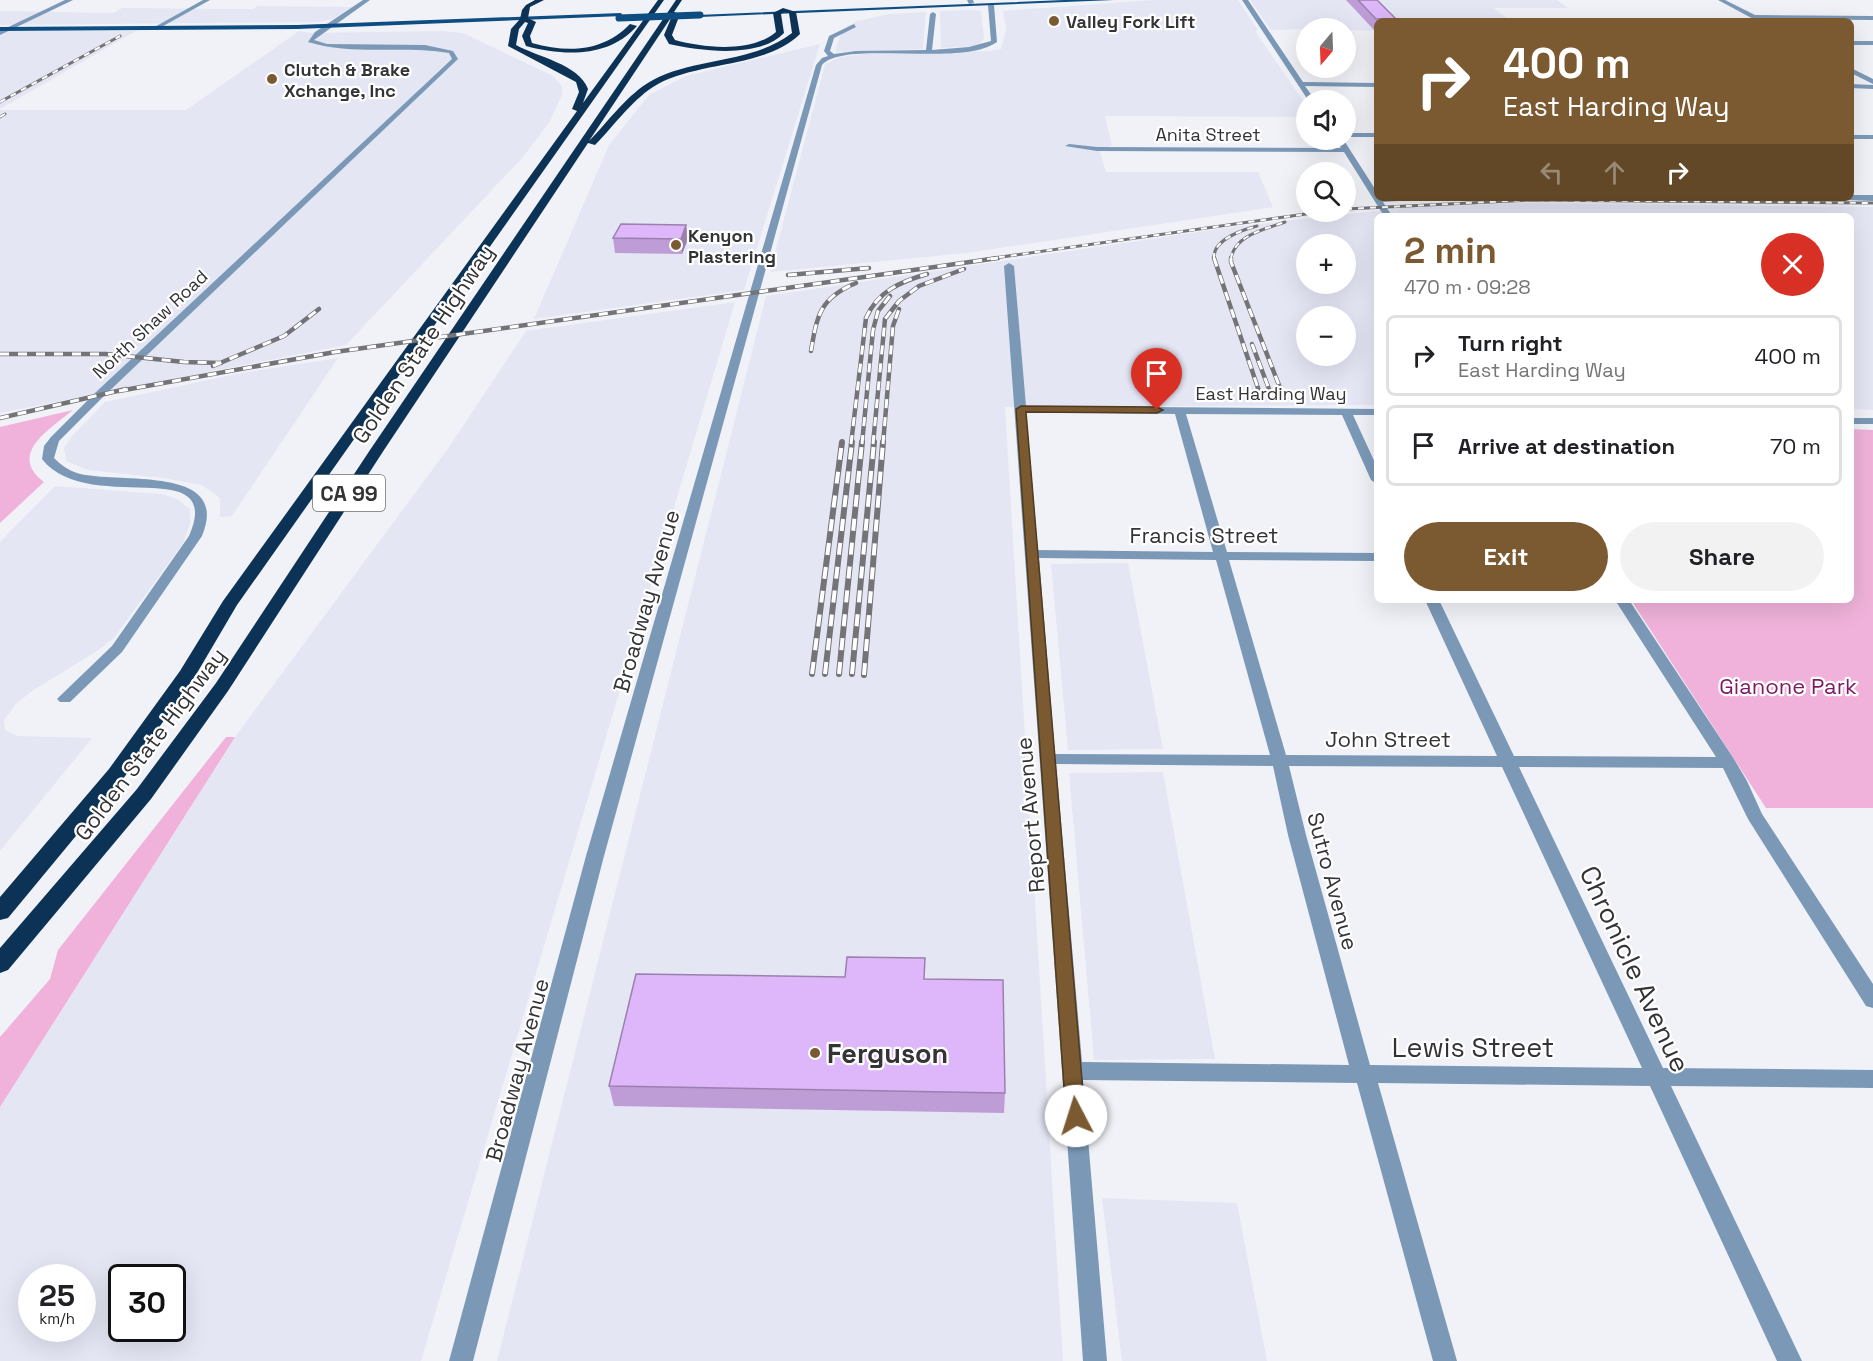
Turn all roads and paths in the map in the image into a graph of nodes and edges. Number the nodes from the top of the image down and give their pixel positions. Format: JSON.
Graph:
{"nodes":[{"id":1,"x":70,"y":0,"type":"edge"},
{"id":2,"x":207,"y":0,"type":"edge"},
{"id":3,"x":367,"y":0,"type":"edge"},
{"id":4,"x":541,"y":0,"type":"edge"},
{"id":5,"x":1050,"y":0,"type":"edge"},
{"id":6,"x":1111,"y":0,"type":"edge"},
{"id":7,"x":1245,"y":0,"type":"edge"},
{"id":8,"x":1721,"y":0,"type":"edge"},
{"id":9,"x":672,"y":2,"type":"edge"},
{"id":10,"x":972,"y":3,"type":"edge"},
{"id":11,"x":991,"y":5,"type":"junction"},
{"id":12,"x":780,"y":11,"type":"junction"},
{"id":13,"x":792,"y":12,"type":"junction"},
{"id":14,"x":933,"y":14,"type":"dead end"},
{"id":15,"x":649,"y":16,"type":"junction"},
{"id":16,"x":1755,"y":17,"type":"joint"},
{"id":17,"x":1873,"y":18,"type":"edge"},
{"id":18,"x":525,"y":21,"type":"junction"},
{"id":19,"x":328,"y":26,"type":"junction"},
{"id":20,"x":854,"y":26,"type":"dead end"},
{"id":21,"x":8,"y":29,"type":"junction"},
{"id":22,"x":154,"y":29,"type":"junction"},
{"id":23,"x":0,"y":31,"type":"edge"},
{"id":24,"x":1854,"y":43,"type":"edge"},
{"id":25,"x":1873,"y":43,"type":"edge"},
{"id":26,"x":929,"y":51,"type":"junction"},
{"id":27,"x":832,"y":56,"type":"junction"},
{"id":28,"x":1854,"y":72,"type":"edge"},
{"id":29,"x":1863,"y":76,"type":"junction"},
{"id":30,"x":1873,"y":76,"type":"edge"},
{"id":31,"x":1873,"y":82,"type":"edge"},
{"id":32,"x":1300,"y":84,"type":"junction"},
{"id":33,"x":1374,"y":85,"type":"edge"},
{"id":34,"x":1854,"y":86,"type":"edge"},
{"id":35,"x":1873,"y":87,"type":"edge"},
{"id":36,"x":1304,"y":90,"type":"edge"},
{"id":37,"x":564,"y":135,"type":"junction"},
{"id":38,"x":1356,"y":135,"type":"edge"},
{"id":39,"x":1374,"y":135,"type":"edge"},
{"id":40,"x":1854,"y":137,"type":"edge"},
{"id":41,"x":1873,"y":137,"type":"edge"},
{"id":42,"x":1069,"y":146,"type":"dead end"},
{"id":43,"x":1296,"y":150,"type":"edge"},
{"id":44,"x":1346,"y":150,"type":"edge"},
{"id":45,"x":567,"y":166,"type":"junction"},
{"id":46,"x":1374,"y":195,"type":"edge"},
{"id":47,"x":1854,"y":198,"type":"edge"},
{"id":48,"x":1873,"y":198,"type":"edge"},
{"id":49,"x":1009,"y":266,"type":"dead end"},
{"id":50,"x":1021,"y":409,"type":"junction"},
{"id":51,"x":1180,"y":411,"type":"junction"},
{"id":52,"x":1346,"y":412,"type":"junction"},
{"id":53,"x":1374,"y":412,"type":"edge"},
{"id":54,"x":1854,"y":421,"type":"edge"},
{"id":55,"x":1873,"y":421,"type":"edge"},
{"id":56,"x":1374,"y":473,"type":"edge"},
{"id":57,"x":1032,"y":554,"type":"junction"},
{"id":58,"x":1221,"y":556,"type":"junction"},
{"id":59,"x":1374,"y":557,"type":"edge"},
{"id":60,"x":1433,"y":603,"type":"edge"},
{"id":61,"x":1624,"y":603,"type":"edge"},
{"id":62,"x":65,"y":699,"type":"dead end"},
{"id":63,"x":1048,"y":759,"type":"junction"},
{"id":64,"x":1280,"y":762,"type":"junction"},
{"id":65,"x":1508,"y":762,"type":"junction"},
{"id":66,"x":1728,"y":763,"type":"junction"},
{"id":67,"x":0,"y":912,"type":"edge"},
{"id":68,"x":0,"y":964,"type":"edge"},
{"id":69,"x":1873,"y":1000,"type":"edge"},
{"id":70,"x":1072,"y":1071,"type":"junction"},
{"id":71,"x":1364,"y":1075,"type":"junction"},
{"id":72,"x":1656,"y":1077,"type":"junction"},
{"id":73,"x":1873,"y":1079,"type":"edge"},
{"id":74,"x":461,"y":1361,"type":"edge"},
{"id":75,"x":1095,"y":1361,"type":"edge"},
{"id":76,"x":1445,"y":1361,"type":"edge"},
{"id":77,"x":1790,"y":1361,"type":"edge"}],
"edges":[{"from":1,"to":21,"type":"street"},
{"from":2,"to":22,"type":"street"},
{"from":3,"to":19,"type":"street"},
{"from":4,"to":18,"type":"highway"},
{"from":5,"to":10,"type":"main road"},
{"from":6,"to":11,"type":"main road"},
{"from":7,"to":32,"type":"street"},
{"from":8,"to":16,"type":"street"},
{"from":9,"to":12,"type":"highway"},
{"from":9,"to":15,"type":"highway","name":"Golden State Highway","number":"CA 99"},
{"from":9,"to":45,"type":"highway","name":"Golden State Highway","number":"CA 99"},
{"from":10,"to":11,"type":"main road"},
{"from":10,"to":12,"type":"main road"},
{"from":10,"to":13,"type":"main road"},
{"from":11,"to":26,"type":"street"},
{"from":12,"to":13,"type":"highway"},
{"from":12,"to":18,"type":"main road","bridge":true},
{"from":13,"to":45,"type":"highway"},
{"from":14,"to":26,"type":"street"},
{"from":15,"to":18,"type":"highway"},
{"from":15,"to":37,"type":"highway","name":"Golden State Highway","number":"CA 99"},
{"from":16,"to":17,"type":"street"},
{"from":18,"to":19,"type":"main road"},
{"from":18,"to":37,"type":"highway"},
{"from":19,"to":22,"type":"main road"},
{"from":19,"to":62,"type":"street","name":"North Shaw Road"},
{"from":20,"to":27,"type":"street","name":"Broadway Avenue"},
{"from":21,"to":22,"type":"main road"},
{"from":21,"to":23,"type":"street"},
{"from":24,"to":25,"type":"street"},
{"from":26,"to":27,"type":"street"},
{"from":27,"to":74,"type":"street","name":"Broadway Avenue"},
{"from":28,"to":29,"type":"street"},
{"from":29,"to":30,"type":"street"},
{"from":29,"to":31,"type":"street"},
{"from":32,"to":33,"type":"street"},
{"from":32,"to":36,"type":"street"},
{"from":34,"to":35,"type":"street"},
{"from":37,"to":67,"type":"highway","name":"Golden State Highway","number":"CA 99"},
{"from":38,"to":39,"type":"street"},
{"from":40,"to":41,"type":"street"},
{"from":42,"to":43,"type":"street","name":"Anita Street"},
{"from":44,"to":46,"type":"street"},
{"from":45,"to":68,"type":"highway","name":"Golden State Highway","number":"CA 99"},
{"from":47,"to":48,"type":"street"},
{"from":49,"to":50,"type":"street","name":"Report Avenue"},
{"from":50,"to":51,"type":"street","name":"East Harding Way"},
{"from":50,"to":57,"type":"street","name":"Report Avenue"},
{"from":51,"to":52,"type":"street","name":"East Harding Way"},
{"from":51,"to":58,"type":"street","name":"Sutro Avenue"},
{"from":52,"to":53,"type":"street","name":"East Harding Way"},
{"from":52,"to":56,"type":"street"},
{"from":54,"to":55,"type":"street"},
{"from":57,"to":58,"type":"street","name":"Francis Street"},
{"from":57,"to":63,"type":"street","name":"Report Avenue"},
{"from":58,"to":59,"type":"street","name":"Francis Street"},
{"from":58,"to":64,"type":"street","name":"Sutro Avenue"},
{"from":60,"to":65,"type":"street","name":"Chronicle Avenue"},
{"from":61,"to":66,"type":"street"},
{"from":63,"to":64,"type":"street","name":"John Street"},
{"from":63,"to":70,"type":"street","name":"Report Avenue"},
{"from":64,"to":65,"type":"street","name":"John Street"},
{"from":64,"to":71,"type":"street","name":"Sutro Avenue"},
{"from":65,"to":66,"type":"street","name":"John Street"},
{"from":65,"to":72,"type":"street","name":"Chronicle Avenue"},
{"from":66,"to":69,"type":"street"},
{"from":70,"to":71,"type":"street","name":"Lewis Street"},
{"from":70,"to":75,"type":"street","name":"Report Avenue"},
{"from":71,"to":72,"type":"street","name":"Lewis Street"},
{"from":71,"to":76,"type":"street","name":"Sutro Avenue"},
{"from":72,"to":73,"type":"street","name":"Lewis Street"},
{"from":72,"to":77,"type":"street","name":"Chronicle Avenue"}]}
